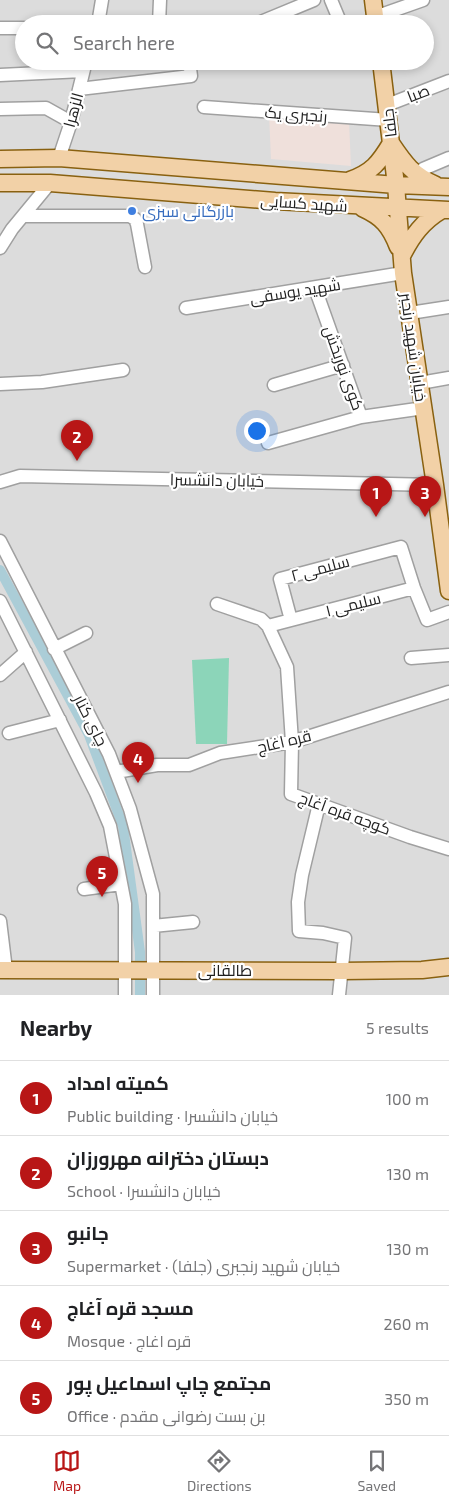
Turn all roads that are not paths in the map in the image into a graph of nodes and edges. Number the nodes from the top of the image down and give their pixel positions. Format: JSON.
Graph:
{"nodes":[{"id":1,"x":102,"y":0,"type":"edge"},
{"id":2,"x":160,"y":0,"type":"edge"},
{"id":3,"x":314,"y":0,"type":"edge"},
{"id":4,"x":331,"y":0,"type":"edge"},
{"id":5,"x":373,"y":0,"type":"edge"},
{"id":6,"x":423,"y":0,"type":"edge"},
{"id":7,"x":100,"y":15,"type":"edge"},
{"id":8,"x":159,"y":15,"type":"edge"},
{"id":9,"x":278,"y":15,"type":"edge"},
{"id":10,"x":337,"y":15,"type":"edge"},
{"id":11,"x":375,"y":15,"type":"edge"},
{"id":12,"x":389,"y":15,"type":"edge"},
{"id":13,"x":0,"y":28,"type":"edge"},
{"id":14,"x":15,"y":28,"type":"edge"},
{"id":15,"x":47,"y":70,"type":"edge"},
{"id":16,"x":83,"y":70,"type":"edge"},
{"id":17,"x":190,"y":70,"type":"edge"},
{"id":18,"x":382,"y":70,"type":"edge"},
{"id":19,"x":0,"y":75,"type":"edge"},
{"id":20,"x":449,"y":81,"type":"edge"},
{"id":21,"x":79,"y":89,"type":"junction"},
{"id":22,"x":204,"y":107,"type":"dead end"},
{"id":23,"x":0,"y":108,"type":"edge"},
{"id":24,"x":388,"y":113,"type":"junction"},
{"id":25,"x":71,"y":122,"type":"junction"},
{"id":26,"x":391,"y":143,"type":"junction"},
{"id":27,"x":59,"y":158,"type":"junction"},
{"id":28,"x":449,"y":158,"type":"edge"},
{"id":29,"x":0,"y":159,"type":"edge"},
{"id":30,"x":424,"y":169,"type":"dead end"},
{"id":31,"x":280,"y":176,"type":"junction"},
{"id":32,"x":348,"y":181,"type":"junction"},
{"id":33,"x":0,"y":183,"type":"edge"},
{"id":34,"x":50,"y":183,"type":"junction"},
{"id":35,"x":396,"y":185,"type":"junction"},
{"id":36,"x":445,"y":187,"type":"edge"},
{"id":37,"x":275,"y":201,"type":"junction"},
{"id":38,"x":358,"y":206,"type":"junction"},
{"id":39,"x":398,"y":208,"type":"junction"},
{"id":40,"x":446,"y":210,"type":"edge"},
{"id":41,"x":23,"y":216,"type":"junction"},
{"id":42,"x":6,"y":230,"type":"edge"},
{"id":43,"x":0,"y":248,"type":"edge"},
{"id":44,"x":402,"y":256,"type":"junction"},
{"id":45,"x":144,"y":267,"type":"dead end"},
{"id":46,"x":403,"y":273,"type":"junction"},
{"id":47,"x":315,"y":288,"type":"junction"},
{"id":48,"x":449,"y":307,"type":"edge"},
{"id":49,"x":186,"y":308,"type":"dead end"},
{"id":50,"x":410,"y":313,"type":"junction"},
{"id":51,"x":343,"y":365,"type":"junction"},
{"id":52,"x":123,"y":370,"type":"dead end"},
{"id":53,"x":449,"y":378,"type":"edge"},
{"id":54,"x":420,"y":383,"type":"junction"},
{"id":55,"x":0,"y":384,"type":"edge"},
{"id":56,"x":274,"y":385,"type":"dead end"},
{"id":57,"x":424,"y":408,"type":"junction"},
{"id":58,"x":361,"y":417,"type":"junction"},
{"id":59,"x":268,"y":443,"type":"dead end"},
{"id":60,"x":0,"y":482,"type":"edge"},
{"id":61,"x":435,"y":485,"type":"junction"},
{"id":62,"x":445,"y":523,"type":"edge"},
{"id":63,"x":0,"y":541,"type":"edge"},
{"id":64,"x":414,"y":588,"type":"junction"},
{"id":65,"x":449,"y":591,"type":"edge"},
{"id":66,"x":0,"y":601,"type":"edge"},
{"id":67,"x":217,"y":604,"type":"dead end"},
{"id":68,"x":449,"y":612,"type":"edge"},
{"id":69,"x":291,"y":620,"type":"junction"},
{"id":70,"x":268,"y":626,"type":"junction"},
{"id":71,"x":86,"y":632,"type":"dead end"},
{"id":72,"x":54,"y":649,"type":"junction"},
{"id":73,"x":26,"y":652,"type":"junction"},
{"id":74,"x":449,"y":655,"type":"edge"},
{"id":75,"x":411,"y":658,"type":"dead end"},
{"id":76,"x":0,"y":675,"type":"edge"},
{"id":77,"x":449,"y":692,"type":"edge"},
{"id":78,"x":60,"y":720,"type":"junction"},
{"id":79,"x":9,"y":732,"type":"dead end"},
{"id":80,"x":292,"y":742,"type":"junction"},
{"id":81,"x":116,"y":772,"type":"junction"},
{"id":82,"x":319,"y":804,"type":"junction"},
{"id":83,"x":449,"y":849,"type":"edge"},
{"id":84,"x":121,"y":884,"type":"junction"},
{"id":85,"x":84,"y":889,"type":"dead end"},
{"id":86,"x":0,"y":921,"type":"edge"},
{"id":87,"x":193,"y":922,"type":"dead end"},
{"id":88,"x":153,"y":926,"type":"junction"},
{"id":89,"x":449,"y":967,"type":"edge"},
{"id":90,"x":3,"y":970,"type":"edge"},
{"id":91,"x":124,"y":970,"type":"junction"},
{"id":92,"x":154,"y":970,"type":"junction"},
{"id":93,"x":341,"y":971,"type":"junction"},
{"id":94,"x":125,"y":995,"type":"edge"},
{"id":95,"x":153,"y":995,"type":"edge"},
{"id":96,"x":339,"y":995,"type":"edge"}],
"edges":[{"from":1,"to":7,"type":"street"},
{"from":2,"to":8,"type":"street"},
{"from":3,"to":9,"type":"street"},
{"from":4,"to":10,"type":"street"},
{"from":5,"to":11,"type":"main road"},
{"from":6,"to":12,"type":"street"},
{"from":13,"to":14,"type":"street"},
{"from":15,"to":19,"type":"street"},
{"from":16,"to":21,"type":"street","name":"الزهرا"},
{"from":17,"to":21,"type":"street"},
{"from":18,"to":24,"type":"main road","name":"جلفا"},
{"from":20,"to":24,"type":"street","name":"صبا"},
{"from":21,"to":25,"type":"street","name":"الزهرا"},
{"from":22,"to":24,"type":"street","name":"رنجبری یک"},
{"from":23,"to":25,"type":"street"},
{"from":24,"to":26,"type":"main road","name":"جلفا"},
{"from":25,"to":27,"type":"street","name":"الزهرا"},
{"from":26,"to":32,"type":"main road"},
{"from":26,"to":35,"type":"main road","name":"جلفا"},
{"from":26,"to":36,"type":"main road"},
{"from":27,"to":29,"type":"main road","name":"شهید کسایی"},
{"from":27,"to":31,"type":"main road","name":"شهید کسایی"},
{"from":28,"to":30,"type":"street"},
{"from":31,"to":32,"type":"main road","name":"شهید کسایی"},
{"from":31,"to":37,"type":"main road"},
{"from":32,"to":35,"type":"main road","name":"شهید کسایی"},
{"from":33,"to":34,"type":"main road","name":"شهید کسایی"},
{"from":34,"to":37,"type":"main road","name":"شهید کسایی"},
{"from":34,"to":41,"type":"street"},
{"from":35,"to":36,"type":"main road","name":"شهید کسایی"},
{"from":35,"to":39,"type":"main road","name":"جلفا"},
{"from":37,"to":38,"type":"main road","name":"شهید کسایی"},
{"from":38,"to":39,"type":"main road","name":"شهید کسایی"},
{"from":38,"to":44,"type":"main road"},
{"from":39,"to":40,"type":"main road","name":"شهید کسایی"},
{"from":39,"to":44,"type":"main road","name":"خیابان شهید رنجبر"},
{"from":40,"to":44,"type":"main road"},
{"from":41,"to":42,"type":"street"},
{"from":41,"to":45,"type":"street"},
{"from":42,"to":43,"type":"street"},
{"from":44,"to":46,"type":"main road","name":"خیابان شهید رنجبر"},
{"from":46,"to":47,"type":"street","name":"شهید یوسفی"},
{"from":46,"to":50,"type":"main road","name":"خیابان شهید رنجبر"},
{"from":47,"to":49,"type":"street","name":"شهید یوسفی"},
{"from":47,"to":51,"type":"street","name":"کوی نوربخش"},
{"from":48,"to":50,"type":"street"},
{"from":50,"to":54,"type":"main road","name":"خیابان شهید رنجبر"},
{"from":51,"to":56,"type":"street"},
{"from":51,"to":58,"type":"street","name":"کوی نوربخش"},
{"from":52,"to":55,"type":"street"},
{"from":53,"to":54,"type":"street"},
{"from":54,"to":57,"type":"main road","name":"خیابان شهید رنجبر"},
{"from":57,"to":58,"type":"street","name":"کوی نوربخش"},
{"from":57,"to":61,"type":"main road","name":"خیابان شهید رنجبر"},
{"from":58,"to":59,"type":"street"},
{"from":60,"to":61,"type":"street","name":"خیابان دانشسرا"},
{"from":61,"to":62,"type":"main road","name":"خیابان شهید رنجبر"},
{"from":62,"to":65,"type":"main road","name":"خیابان شهید رنجبر"},
{"from":63,"to":72,"type":"street","name":"چای کنار"},
{"from":64,"to":68,"type":"street"},
{"from":64,"to":69,"type":"street","name":"سلیمی ۱"},
{"from":64,"to":69,"type":"street","name":"سلیمی ۲"},
{"from":66,"to":73,"type":"street","name":"چای کنار"},
{"from":67,"to":70,"type":"street"},
{"from":69,"to":70,"type":"street","name":"سلیمی ۱"},
{"from":70,"to":80,"type":"street"},
{"from":71,"to":72,"type":"street"},
{"from":72,"to":81,"type":"street","name":"چای کنار"},
{"from":73,"to":76,"type":"street"},
{"from":73,"to":78,"type":"street","name":"چای کنار"},
{"from":74,"to":75,"type":"street"},
{"from":77,"to":80,"type":"street","name":"قره اغاج"},
{"from":78,"to":79,"type":"street"},
{"from":78,"to":84,"type":"street","name":"چای کنار"},
{"from":80,"to":81,"type":"street","name":"قره اغاج"},
{"from":80,"to":82,"type":"street","name":"کوچه قره آغاج"},
{"from":81,"to":88,"type":"street","name":"چای کنار"},
{"from":82,"to":83,"type":"street","name":"کوچه قره آغاج"},
{"from":82,"to":93,"type":"street"},
{"from":84,"to":85,"type":"street"},
{"from":84,"to":91,"type":"street","name":"چای کنار"},
{"from":86,"to":90,"type":"street"},
{"from":87,"to":88,"type":"street"},
{"from":88,"to":92,"type":"street","name":"چای کنار"},
{"from":89,"to":93,"type":"main road","name":"طالقانی"},
{"from":90,"to":91,"type":"main road","name":"طالقانی"},
{"from":91,"to":92,"type":"main road","name":"طالقانی"},
{"from":91,"to":94,"type":"street","name":"چای کنار"},
{"from":92,"to":93,"type":"main road","name":"طالقانی"},
{"from":92,"to":95,"type":"street","name":"چای کنار"},
{"from":93,"to":96,"type":"street"}]}
